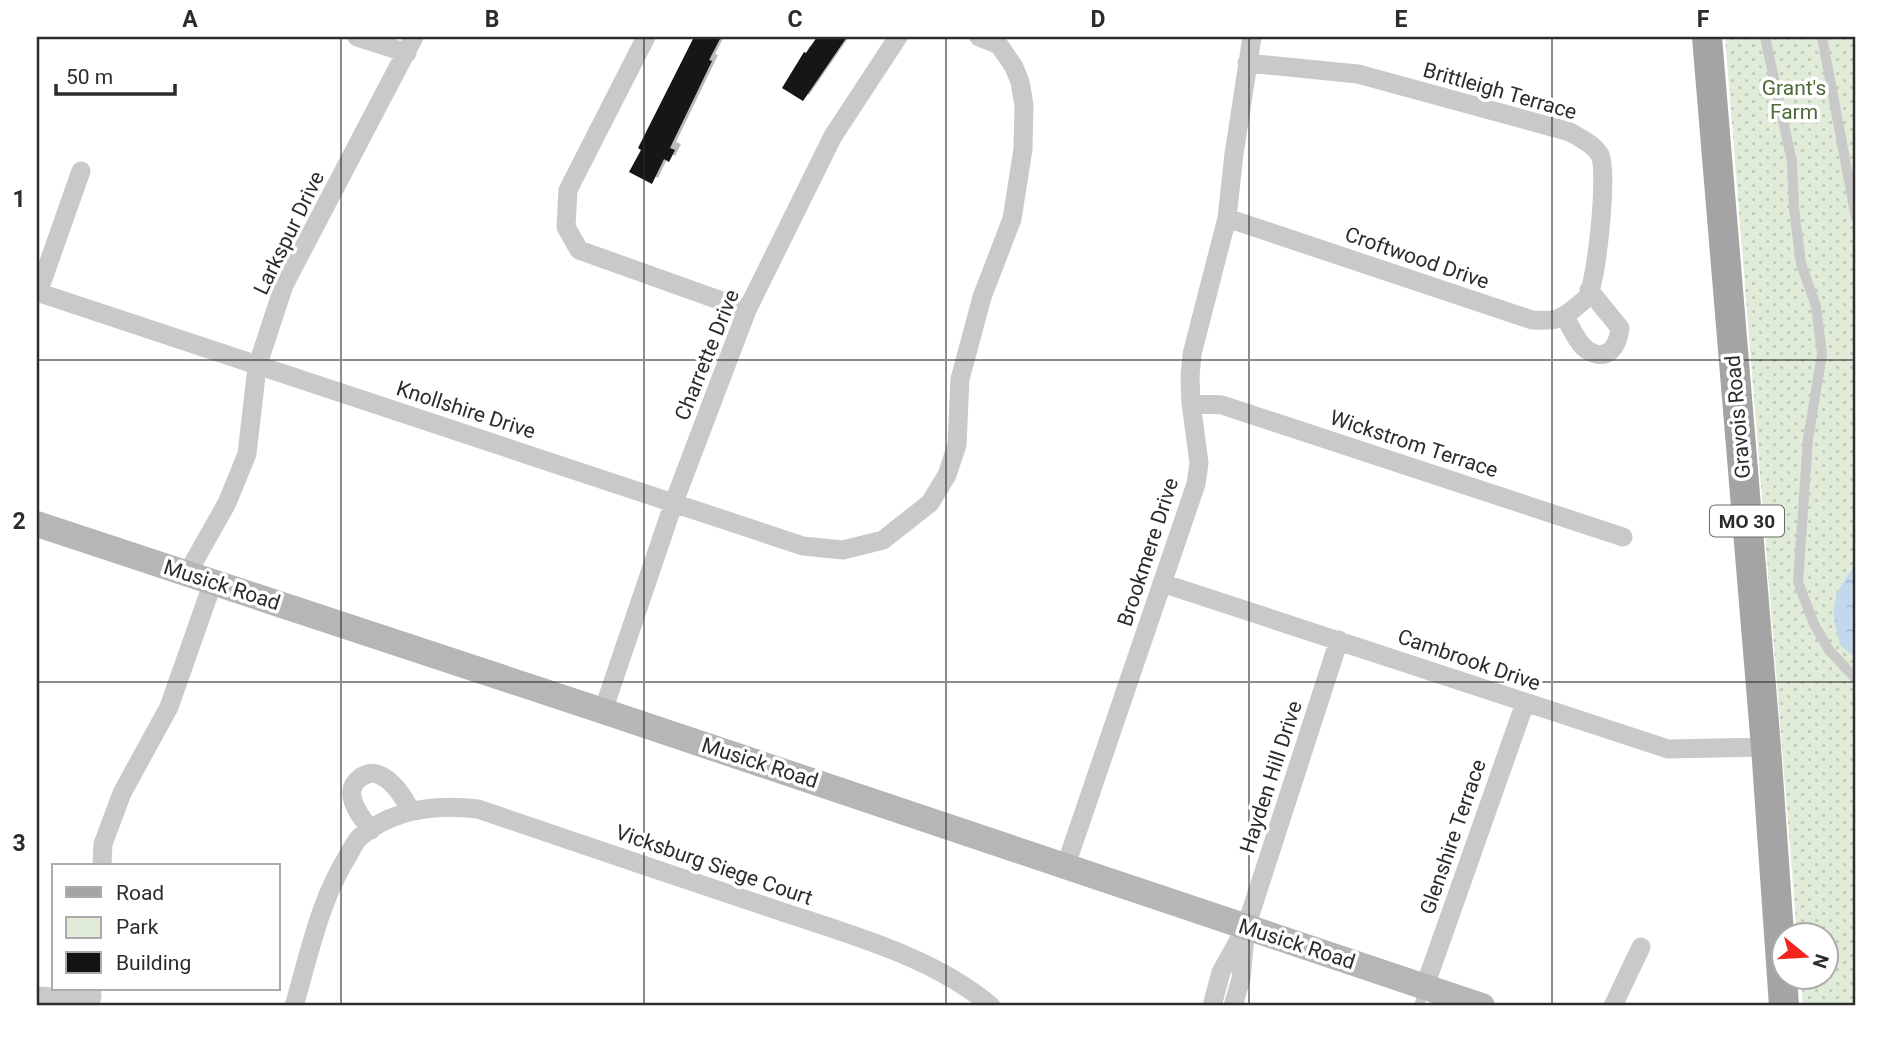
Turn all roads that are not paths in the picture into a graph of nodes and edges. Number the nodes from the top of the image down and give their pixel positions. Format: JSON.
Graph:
{"nodes":[{"id":1,"x":358,"y":37,"type":"edge"},
{"id":2,"x":646,"y":37,"type":"edge"},
{"id":3,"x":898,"y":37,"type":"edge"},
{"id":4,"x":979,"y":37,"type":"edge"},
{"id":5,"x":1252,"y":37,"type":"edge"},
{"id":6,"x":1707,"y":37,"type":"edge"},
{"id":7,"x":1765,"y":37,"type":"edge"},
{"id":8,"x":1822,"y":37,"type":"edge"},
{"id":9,"x":410,"y":45,"type":"edge"},
{"id":10,"x":1247,"y":63,"type":"junction"},
{"id":11,"x":81,"y":171,"type":"dead end"},
{"id":12,"x":1227,"y":218,"type":"junction"},
{"id":13,"x":1856,"y":218,"type":"edge"},
{"id":14,"x":37,"y":293,"type":"edge"},
{"id":15,"x":1588,"y":293,"type":"junction"},
{"id":16,"x":747,"y":310,"type":"junction"},
{"id":17,"x":1565,"y":317,"type":"junction"},
{"id":18,"x":257,"y":367,"type":"junction"},
{"id":19,"x":1191,"y":403,"type":"junction"},
{"id":20,"x":674,"y":502,"type":"junction"},
{"id":21,"x":37,"y":524,"type":"edge"},
{"id":22,"x":1622,"y":537,"type":"dead end"},
{"id":23,"x":187,"y":574,"type":"junction"},
{"id":24,"x":213,"y":582,"type":"junction"},
{"id":25,"x":1163,"y":583,"type":"junction"},
{"id":26,"x":1339,"y":640,"type":"junction"},
{"id":27,"x":1856,"y":679,"type":"edge"},
{"id":28,"x":1524,"y":704,"type":"junction"},
{"id":29,"x":603,"y":711,"type":"junction"},
{"id":30,"x":1766,"y":747,"type":"junction"},
{"id":31,"x":411,"y":811,"type":"junction"},
{"id":32,"x":371,"y":830,"type":"junction"},
{"id":33,"x":102,"y":864,"type":"edge"},
{"id":34,"x":1066,"y":865,"type":"junction"},
{"id":35,"x":1246,"y":928,"type":"junction"},
{"id":36,"x":1641,"y":947,"type":"dead end"},
{"id":37,"x":76,"y":993,"type":"edge"},
{"id":38,"x":1422,"y":996,"type":"edge"},
{"id":39,"x":42,"y":1000,"type":"edge"},
{"id":40,"x":294,"y":1006,"type":"edge"},
{"id":41,"x":991,"y":1006,"type":"edge"},
{"id":42,"x":1212,"y":1006,"type":"edge"},
{"id":43,"x":1233,"y":1006,"type":"edge"},
{"id":44,"x":1482,"y":1006,"type":"edge"},
{"id":45,"x":1613,"y":1006,"type":"edge"},
{"id":46,"x":1784,"y":1006,"type":"edge"}],
"edges":[{"from":1,"to":9,"type":"street"},
{"from":2,"to":16,"type":"street"},
{"from":3,"to":16,"type":"street","name":"Charrette Drive"},
{"from":4,"to":20,"type":"street","name":"Knollshire Drive"},
{"from":5,"to":10,"type":"street","name":"Brookmere Drive"},
{"from":6,"to":30,"type":"main road","name":"Gravois Road","number":"MO 30"},
{"from":7,"to":27,"type":"lane"},
{"from":8,"to":13,"type":"lane"},
{"from":9,"to":18,"type":"street","name":"Larkspur Drive"},
{"from":10,"to":12,"type":"street","name":"Brookmere Drive"},
{"from":10,"to":15,"type":"street","name":"Brittleigh Terrace"},
{"from":11,"to":14,"type":"street","name":"Knollshire Drive"},
{"from":12,"to":17,"type":"street","name":"Croftwood Drive"},
{"from":12,"to":19,"type":"street","name":"Brookmere Drive"},
{"from":14,"to":18,"type":"street","name":"Knollshire Drive"},
{"from":15,"to":17,"type":"street"},
{"from":15,"to":17,"type":"street"},
{"from":16,"to":20,"type":"street","name":"Charrette Drive"},
{"from":18,"to":20,"type":"street","name":"Knollshire Drive"},
{"from":18,"to":23,"type":"street","name":"Larkspur Drive"},
{"from":19,"to":22,"type":"street","name":"Wickstrom Terrace"},
{"from":19,"to":25,"type":"street","name":"Brookmere Drive"},
{"from":20,"to":29,"type":"street","name":"Charrette Drive"},
{"from":21,"to":23,"type":"street","name":"Musick Road"},
{"from":23,"to":24,"type":"street","name":"Musick Road"},
{"from":24,"to":29,"type":"street","name":"Musick Road"},
{"from":24,"to":33,"type":"street"},
{"from":25,"to":26,"type":"street","name":"Cambrook Drive"},
{"from":25,"to":34,"type":"street","name":"Brookmere Drive"},
{"from":26,"to":28,"type":"street","name":"Cambrook Drive"},
{"from":26,"to":35,"type":"street","name":"Hayden Hill Drive"},
{"from":28,"to":30,"type":"street","name":"Cambrook Drive"},
{"from":28,"to":38,"type":"street","name":"Glenshire Terrace"},
{"from":29,"to":34,"type":"street","name":"Musick Road"},
{"from":30,"to":46,"type":"main road","name":"Gravois Road","number":"MO 30"},
{"from":31,"to":32,"type":"street","name":"Vicksburg Siege Court"},
{"from":31,"to":32,"type":"street"},
{"from":31,"to":41,"type":"street","name":"Vicksburg Siege Court"},
{"from":32,"to":40,"type":"street","name":"Vicksburg Siege Court"},
{"from":34,"to":35,"type":"street","name":"Musick Road"},
{"from":35,"to":38,"type":"street","name":"Musick Road"},
{"from":35,"to":42,"type":"street"},
{"from":35,"to":43,"type":"street"},
{"from":36,"to":45,"type":"street"},
{"from":37,"to":39,"type":"street"},
{"from":38,"to":44,"type":"street","name":"Musick Road"}]}
